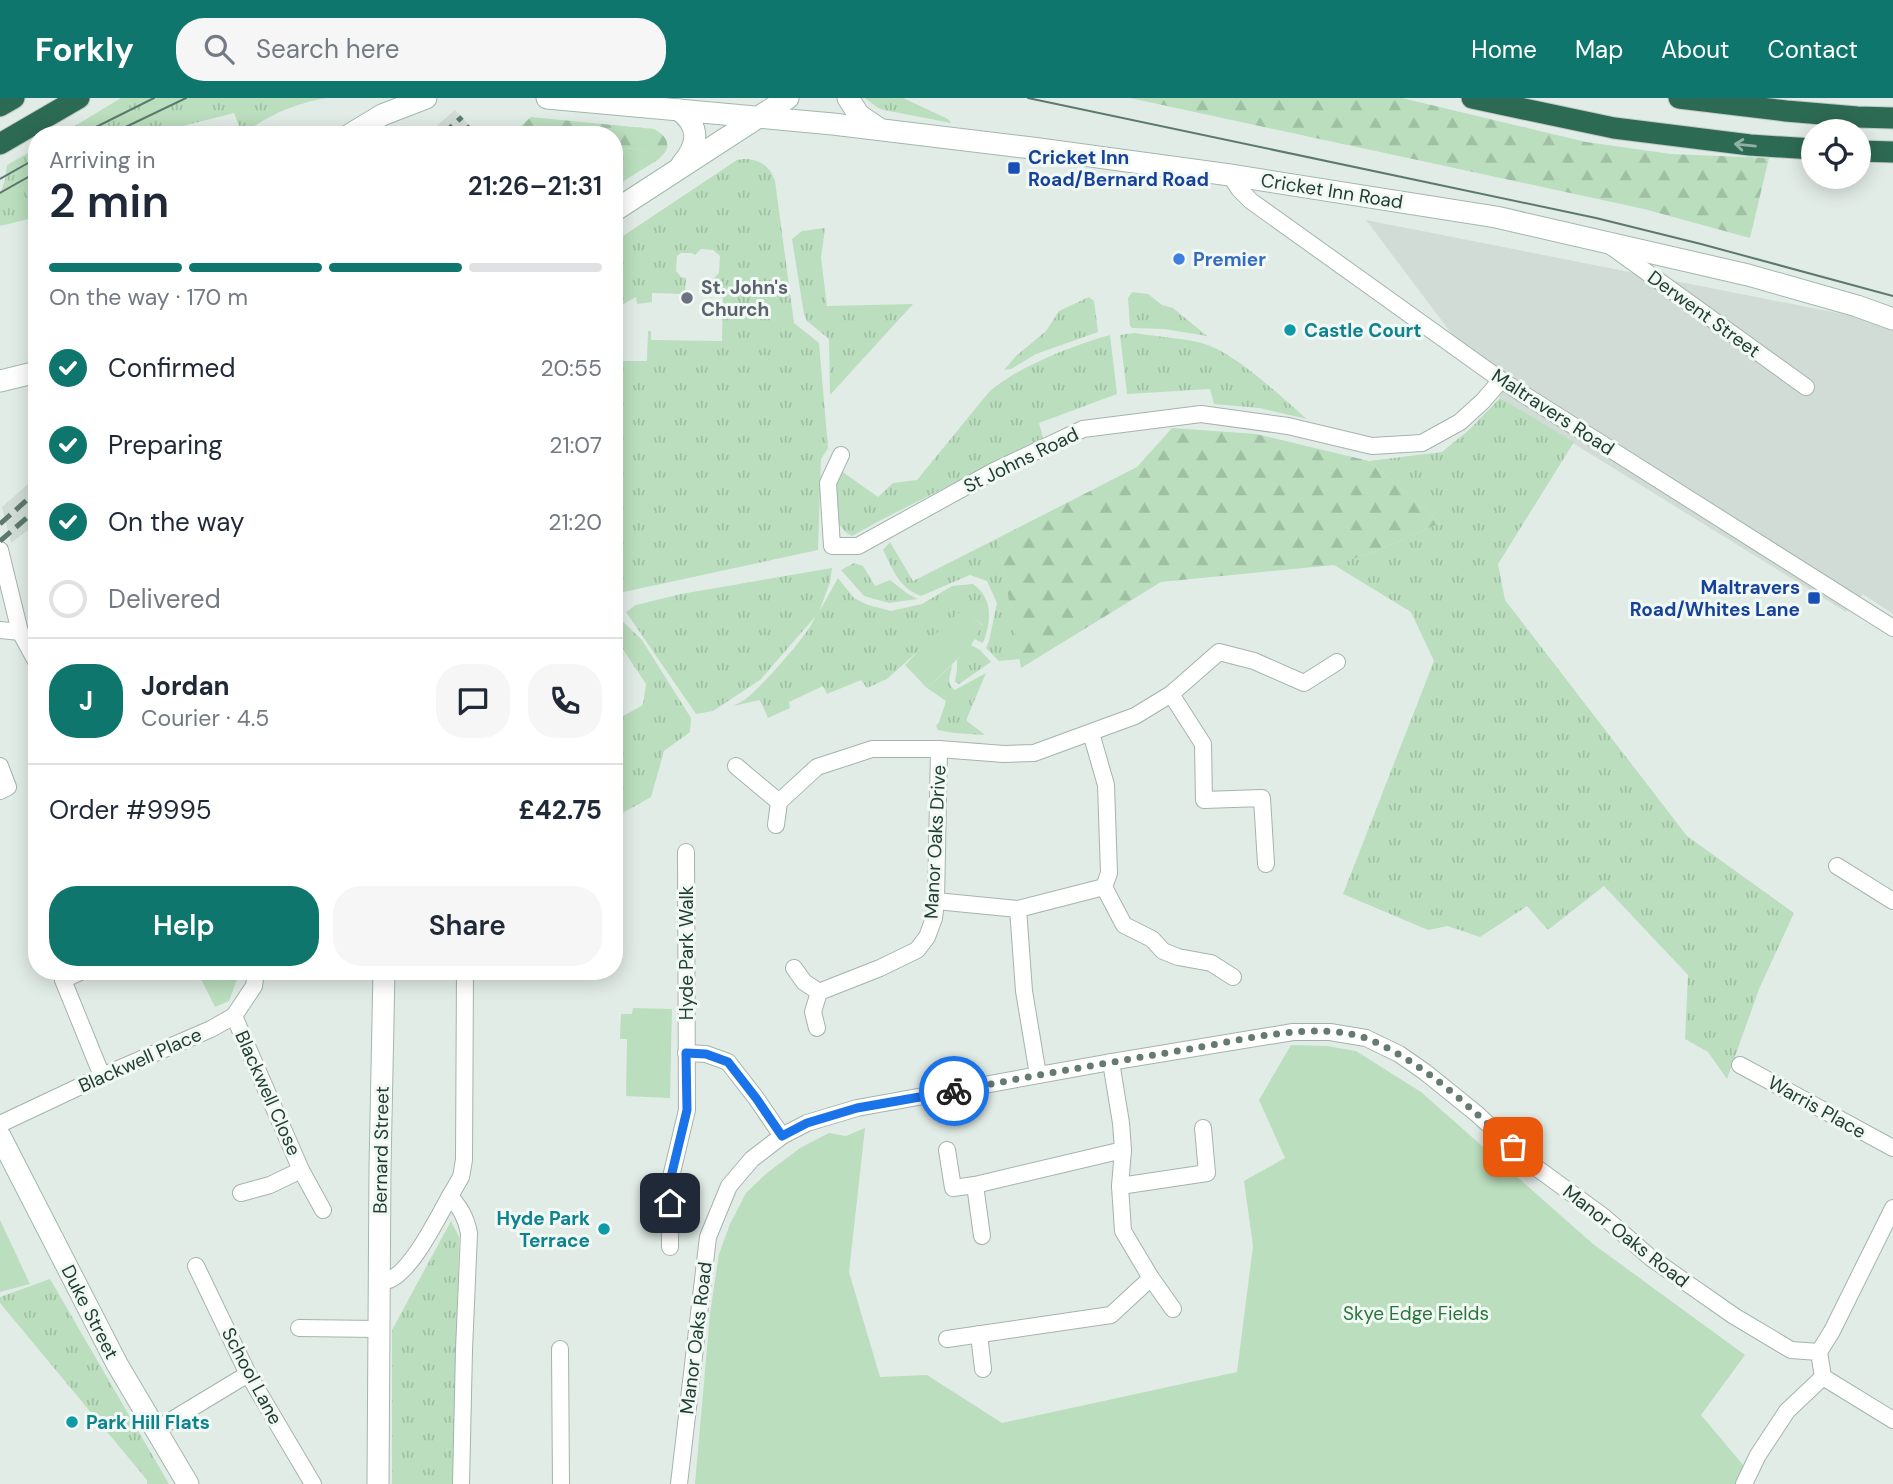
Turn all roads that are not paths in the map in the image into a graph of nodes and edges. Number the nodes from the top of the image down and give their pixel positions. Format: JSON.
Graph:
{"nodes":[{"id":1,"x":15,"y":98,"type":"edge"},
{"id":2,"x":79,"y":98,"type":"edge"},
{"id":3,"x":426,"y":98,"type":"edge"},
{"id":4,"x":547,"y":98,"type":"edge"},
{"id":5,"x":788,"y":98,"type":"edge"},
{"id":6,"x":848,"y":98,"type":"edge"},
{"id":7,"x":1472,"y":98,"type":"edge"},
{"id":8,"x":1679,"y":98,"type":"edge"},
{"id":9,"x":0,"y":106,"type":"edge"},
{"id":10,"x":679,"y":110,"type":"junction"},
{"id":11,"x":761,"y":117,"type":"junction"},
{"id":12,"x":1893,"y":118,"type":"edge"},
{"id":13,"x":31,"y":126,"type":"edge"},
{"id":14,"x":363,"y":126,"type":"edge"},
{"id":15,"x":28,"y":128,"type":"edge"},
{"id":16,"x":882,"y":129,"type":"junction"},
{"id":17,"x":0,"y":144,"type":"edge"},
{"id":18,"x":1801,"y":148,"type":"edge"},
{"id":19,"x":1871,"y":151,"type":"edge"},
{"id":20,"x":1893,"y":152,"type":"edge"},
{"id":21,"x":676,"y":171,"type":"junction"},
{"id":22,"x":1230,"y":175,"type":"junction"},
{"id":23,"x":623,"y":205,"type":"edge"},
{"id":24,"x":1602,"y":240,"type":"junction"},
{"id":25,"x":1893,"y":319,"type":"edge"},
{"id":26,"x":28,"y":374,"type":"edge"},
{"id":27,"x":1501,"y":380,"type":"junction"},
{"id":28,"x":0,"y":381,"type":"edge"},
{"id":29,"x":1806,"y":387,"type":"dead end"},
{"id":30,"x":841,"y":455,"type":"dead end"},
{"id":31,"x":0,"y":551,"type":"edge"},
{"id":32,"x":1893,"y":628,"type":"edge"},
{"id":33,"x":0,"y":630,"type":"edge"},
{"id":34,"x":20,"y":632,"type":"junction"},
{"id":35,"x":28,"y":647,"type":"edge"},
{"id":36,"x":1337,"y":662,"type":"dead end"},
{"id":37,"x":1171,"y":694,"type":"junction"},
{"id":38,"x":1091,"y":733,"type":"junction"},
{"id":39,"x":939,"y":748,"type":"junction"},
{"id":40,"x":0,"y":766,"type":"edge"},
{"id":41,"x":736,"y":766,"type":"dead end"},
{"id":42,"x":0,"y":790,"type":"edge"},
{"id":43,"x":779,"y":802,"type":"junction"},
{"id":44,"x":776,"y":825,"type":"dead end"},
{"id":45,"x":686,"y":852,"type":"dead end"},
{"id":46,"x":1266,"y":864,"type":"dead end"},
{"id":47,"x":1837,"y":866,"type":"dead end"},
{"id":48,"x":1104,"y":887,"type":"junction"},
{"id":49,"x":936,"y":901,"type":"junction"},
{"id":50,"x":1893,"y":901,"type":"edge"},
{"id":51,"x":1018,"y":909,"type":"junction"},
{"id":52,"x":794,"y":968,"type":"dead end"},
{"id":53,"x":1233,"y":977,"type":"dead end"},
{"id":54,"x":63,"y":980,"type":"edge"},
{"id":55,"x":255,"y":980,"type":"edge"},
{"id":56,"x":384,"y":980,"type":"edge"},
{"id":57,"x":465,"y":980,"type":"edge"},
{"id":58,"x":819,"y":992,"type":"junction"},
{"id":59,"x":234,"y":1016,"type":"junction"},
{"id":60,"x":817,"y":1028,"type":"dead end"},
{"id":61,"x":686,"y":1053,"type":"junction"},
{"id":62,"x":1111,"y":1062,"type":"junction"},
{"id":63,"x":1740,"y":1065,"type":"dead end"},
{"id":64,"x":1038,"y":1075,"type":"junction"},
{"id":65,"x":102,"y":1076,"type":"junction"},
{"id":66,"x":0,"y":1124,"type":"edge"},
{"id":67,"x":1203,"y":1128,"type":"dead end"},
{"id":68,"x":0,"y":1136,"type":"edge"},
{"id":69,"x":782,"y":1136,"type":"junction"},
{"id":70,"x":1893,"y":1148,"type":"edge"},
{"id":71,"x":947,"y":1150,"type":"dead end"},
{"id":72,"x":1123,"y":1150,"type":"junction"},
{"id":73,"x":301,"y":1170,"type":"junction"},
{"id":74,"x":975,"y":1185,"type":"junction"},
{"id":75,"x":1121,"y":1186,"type":"junction"},
{"id":76,"x":241,"y":1193,"type":"dead end"},
{"id":77,"x":450,"y":1196,"type":"junction"},
{"id":78,"x":1893,"y":1208,"type":"edge"},
{"id":79,"x":323,"y":1210,"type":"dead end"},
{"id":80,"x":982,"y":1236,"type":"dead end"},
{"id":81,"x":670,"y":1247,"type":"dead end"},
{"id":82,"x":196,"y":1266,"type":"dead end"},
{"id":83,"x":1151,"y":1278,"type":"junction"},
{"id":84,"x":378,"y":1281,"type":"junction"},
{"id":85,"x":1173,"y":1309,"type":"dead end"},
{"id":86,"x":299,"y":1328,"type":"dead end"},
{"id":87,"x":378,"y":1329,"type":"junction"},
{"id":88,"x":979,"y":1334,"type":"junction"},
{"id":89,"x":947,"y":1339,"type":"dead end"},
{"id":90,"x":560,"y":1349,"type":"dead end"},
{"id":91,"x":1819,"y":1352,"type":"junction"},
{"id":92,"x":983,"y":1369,"type":"dead end"},
{"id":93,"x":248,"y":1374,"type":"junction"},
{"id":94,"x":1823,"y":1377,"type":"junction"},
{"id":95,"x":1893,"y":1420,"type":"edge"},
{"id":96,"x":157,"y":1429,"type":"junction"},
{"id":97,"x":188,"y":1484,"type":"edge"},
{"id":98,"x":313,"y":1484,"type":"edge"},
{"id":99,"x":378,"y":1484,"type":"edge"},
{"id":100,"x":461,"y":1484,"type":"edge"},
{"id":101,"x":561,"y":1484,"type":"edge"},
{"id":102,"x":679,"y":1484,"type":"edge"},
{"id":103,"x":1744,"y":1484,"type":"edge"}],
"edges":[{"from":1,"to":9,"type":"highway"},
{"from":2,"to":13,"type":"highway"},
{"from":3,"to":14,"type":"street"},
{"from":4,"to":10,"type":"street","name":"Cricket Inn Road"},
{"from":5,"to":11,"type":"street"},
{"from":6,"to":16,"type":"street"},
{"from":18,"to":7,"type":"highway","one_way":true},
{"from":8,"to":12,"type":"highway"},
{"from":10,"to":11,"type":"street","name":"Cricket Inn Road"},
{"from":10,"to":21,"type":"street"},
{"from":11,"to":16,"type":"street","name":"Cricket Inn Road"},
{"from":11,"to":21,"type":"street"},
{"from":15,"to":17,"type":"highway"},
{"from":16,"to":22,"type":"street","name":"Cricket Inn Road"},
{"from":19,"to":20,"type":"highway"},
{"from":21,"to":23,"type":"street"},
{"from":22,"to":24,"type":"street","name":"Cricket Inn Road"},
{"from":22,"to":27,"type":"street","name":"Maltravers Road"},
{"from":24,"to":25,"type":"street","name":"Cricket Inn Road"},
{"from":24,"to":29,"type":"street","name":"Derwent Street"},
{"from":26,"to":28,"type":"street"},
{"from":27,"to":30,"type":"street","name":"St Johns Road"},
{"from":27,"to":32,"type":"street","name":"Maltravers Road"},
{"from":31,"to":34,"type":"street"},
{"from":33,"to":34,"type":"street"},
{"from":34,"to":35,"type":"street"},
{"from":36,"to":37,"type":"street"},
{"from":37,"to":38,"type":"street"},
{"from":37,"to":46,"type":"street"},
{"from":38,"to":39,"type":"street"},
{"from":38,"to":48,"type":"street"},
{"from":39,"to":43,"type":"street"},
{"from":39,"to":49,"type":"street","name":"Manor Oaks Drive"},
{"from":40,"to":42,"type":"street"},
{"from":41,"to":43,"type":"street"},
{"from":43,"to":44,"type":"street"},
{"from":45,"to":61,"type":"street","name":"Hyde Park Walk"},
{"from":47,"to":50,"type":"street"},
{"from":48,"to":51,"type":"street"},
{"from":48,"to":53,"type":"street"},
{"from":49,"to":51,"type":"street"},
{"from":49,"to":58,"type":"street","name":"Manor Oaks Drive"},
{"from":51,"to":64,"type":"street"},
{"from":52,"to":58,"type":"street"},
{"from":54,"to":65,"type":"street"},
{"from":55,"to":59,"type":"street","name":"Blackwell Place"},
{"from":56,"to":84,"type":"street","name":"Bernard Street"},
{"from":57,"to":77,"type":"street"},
{"from":58,"to":60,"type":"street"},
{"from":59,"to":65,"type":"street","name":"Blackwell Place"},
{"from":59,"to":73,"type":"street","name":"Blackwell Close"},
{"from":61,"to":69,"type":"street"},
{"from":61,"to":81,"type":"street","name":"Hyde Park Walk"},
{"from":62,"to":64,"type":"street","name":"Manor Oaks Road"},
{"from":62,"to":72,"type":"street"},
{"from":62,"to":91,"type":"street","name":"Manor Oaks Road"},
{"from":63,"to":70,"type":"street","name":"Warris Place"},
{"from":64,"to":69,"type":"street","name":"Manor Oaks Road"},
{"from":65,"to":66,"type":"street","name":"Blackwell Place"},
{"from":67,"to":75,"type":"street"},
{"from":68,"to":96,"type":"street","name":"Duke Street"},
{"from":69,"to":102,"type":"street","name":"Manor Oaks Road"},
{"from":71,"to":74,"type":"street"},
{"from":72,"to":74,"type":"street"},
{"from":72,"to":75,"type":"street"},
{"from":73,"to":76,"type":"street","name":"Blackwell Close"},
{"from":73,"to":79,"type":"street","name":"Blackwell Close"},
{"from":74,"to":80,"type":"street"},
{"from":75,"to":83,"type":"street"},
{"from":77,"to":84,"type":"street"},
{"from":77,"to":100,"type":"street"},
{"from":78,"to":91,"type":"street"},
{"from":82,"to":93,"type":"street","name":"School Lane"},
{"from":83,"to":85,"type":"street"},
{"from":83,"to":88,"type":"street"},
{"from":84,"to":87,"type":"street","name":"Bernard Street"},
{"from":86,"to":87,"type":"street"},
{"from":87,"to":99,"type":"street","name":"Bernard Street"},
{"from":88,"to":89,"type":"street"},
{"from":88,"to":92,"type":"street"},
{"from":90,"to":101,"type":"street"},
{"from":91,"to":94,"type":"street"},
{"from":93,"to":96,"type":"street"},
{"from":93,"to":98,"type":"street","name":"School Lane"},
{"from":94,"to":95,"type":"street"},
{"from":94,"to":103,"type":"street"},
{"from":96,"to":97,"type":"street","name":"Duke Street"}]}
